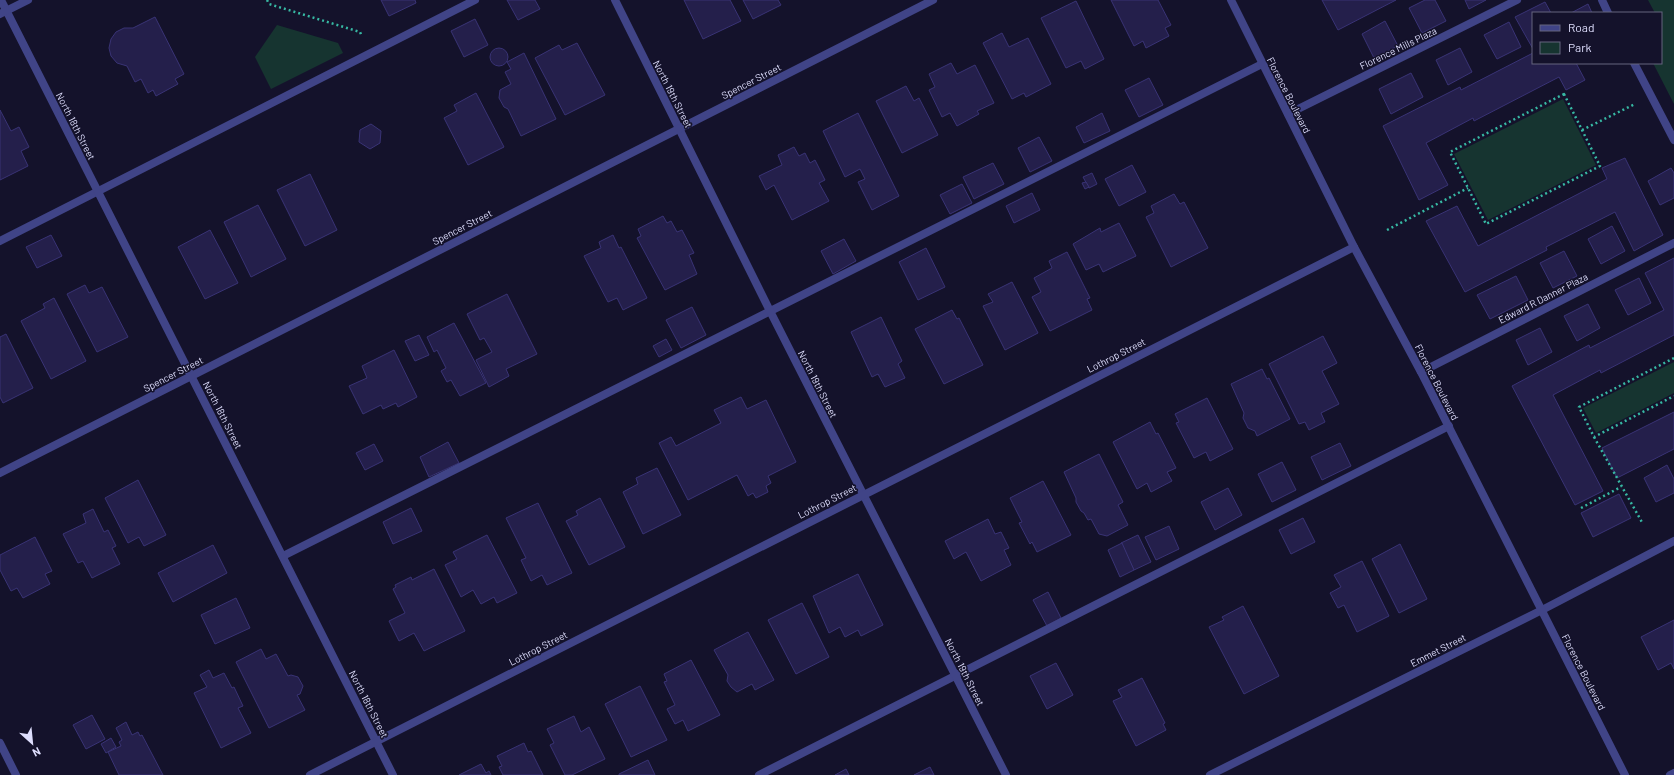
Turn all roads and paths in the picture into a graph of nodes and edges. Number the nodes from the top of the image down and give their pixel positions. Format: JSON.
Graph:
{"nodes":[{"id":1,"x":1,"y":0,"type":"edge"},
{"id":2,"x":28,"y":0,"type":"edge"},
{"id":3,"x":267,"y":0,"type":"edge"},
{"id":4,"x":475,"y":0,"type":"edge"},
{"id":5,"x":615,"y":0,"type":"edge"},
{"id":6,"x":933,"y":0,"type":"edge"},
{"id":7,"x":1231,"y":0,"type":"edge"},
{"id":8,"x":1517,"y":0,"type":"edge"},
{"id":9,"x":1602,"y":0,"type":"edge"},
{"id":10,"x":3,"y":12,"type":"edge"},
{"id":11,"x":1608,"y":12,"type":"edge"},
{"id":12,"x":371,"y":53,"type":"junction"},
{"id":13,"x":1262,"y":64,"type":"junction"},
{"id":14,"x":1635,"y":64,"type":"edge"},
{"id":15,"x":1641,"y":101,"type":"dead end"},
{"id":16,"x":1288,"y":114,"type":"junction"},
{"id":17,"x":679,"y":128,"type":"junction"},
{"id":18,"x":1582,"y":130,"type":"junction"},
{"id":19,"x":1674,"y":140,"type":"edge"},
{"id":20,"x":1468,"y":188,"type":"junction"},
{"id":21,"x":98,"y":192,"type":"junction"},
{"id":22,"x":1387,"y":230,"type":"dead end"},
{"id":23,"x":0,"y":241,"type":"edge"},
{"id":24,"x":1674,"y":244,"type":"edge"},
{"id":25,"x":1354,"y":247,"type":"junction"},
{"id":26,"x":770,"y":311,"type":"junction"},
{"id":27,"x":1674,"y":358,"type":"edge"},
{"id":28,"x":1421,"y":372,"type":"junction"},
{"id":29,"x":192,"y":376,"type":"junction"},
{"id":30,"x":1674,"y":396,"type":"edge"},
{"id":31,"x":1449,"y":426,"type":"junction"},
{"id":32,"x":1594,"y":437,"type":"junction"},
{"id":33,"x":0,"y":473,"type":"edge"},
{"id":34,"x":1621,"y":488,"type":"junction"},
{"id":35,"x":863,"y":494,"type":"junction"},
{"id":36,"x":1581,"y":508,"type":"dead end"},
{"id":37,"x":1642,"y":524,"type":"dead end"},
{"id":38,"x":1674,"y":541,"type":"edge"},
{"id":39,"x":283,"y":556,"type":"junction"},
{"id":40,"x":1542,"y":610,"type":"junction"},
{"id":41,"x":955,"y":675,"type":"junction"},
{"id":42,"x":376,"y":742,"type":"junction"},
{"id":43,"x":0,"y":743,"type":"edge"},
{"id":44,"x":1674,"y":773,"type":"edge"},
{"id":45,"x":16,"y":775,"type":"edge"},
{"id":46,"x":310,"y":775,"type":"edge"},
{"id":47,"x":393,"y":775,"type":"edge"},
{"id":48,"x":760,"y":775,"type":"edge"},
{"id":49,"x":1006,"y":775,"type":"edge"},
{"id":50,"x":1210,"y":775,"type":"edge"},
{"id":51,"x":1625,"y":775,"type":"edge"},
{"id":52,"x":1670,"y":775,"type":"edge"}],
"edges":[{"from":1,"to":10,"type":"street","name":"North 18th Street"},
{"from":2,"to":10,"type":"street"},
{"from":3,"to":12,"type":"path"},
{"from":4,"to":12,"type":"street"},
{"from":5,"to":17,"type":"street","name":"North 19th Street"},
{"from":6,"to":17,"type":"street","name":"Spencer Street"},
{"from":7,"to":13,"type":"street","name":"Florence Boulevard"},
{"from":8,"to":16,"type":"street","name":"Florence Mills Plaza"},
{"from":9,"to":11,"type":"street"},
{"from":10,"to":21,"type":"street","name":"North 18th Street"},
{"from":12,"to":21,"type":"street"},
{"from":13,"to":16,"type":"street","name":"Florence Boulevard"},
{"from":13,"to":26,"type":"street"},
{"from":14,"to":19,"type":"street"},
{"from":15,"to":18,"type":"path"},
{"from":16,"to":25,"type":"street","name":"Florence Boulevard"},
{"from":17,"to":26,"type":"street","name":"North 19th Street"},
{"from":17,"to":29,"type":"street","name":"Spencer Street"},
{"from":18,"to":20,"type":"path"},
{"from":18,"to":20,"type":"path"},
{"from":20,"to":22,"type":"path"},
{"from":21,"to":23,"type":"street"},
{"from":21,"to":29,"type":"street","name":"North 18th Street"},
{"from":24,"to":28,"type":"street","name":"Edward R Danner Plaza"},
{"from":25,"to":28,"type":"street","name":"Florence Boulevard"},
{"from":25,"to":35,"type":"street","name":"Lothrop Street"},
{"from":26,"to":35,"type":"street","name":"North 19th Street"},
{"from":26,"to":39,"type":"street"},
{"from":27,"to":32,"type":"path"},
{"from":28,"to":31,"type":"street","name":"Florence Boulevard"},
{"from":29,"to":33,"type":"street","name":"Spencer Street"},
{"from":29,"to":39,"type":"street","name":"North 18th Street"},
{"from":30,"to":32,"type":"path"},
{"from":31,"to":40,"type":"street","name":"Florence Boulevard"},
{"from":31,"to":41,"type":"street"},
{"from":32,"to":34,"type":"path"},
{"from":34,"to":36,"type":"path"},
{"from":34,"to":37,"type":"path"},
{"from":35,"to":41,"type":"street","name":"North 19th Street"},
{"from":35,"to":42,"type":"street","name":"Lothrop Street"},
{"from":38,"to":40,"type":"street","name":"Emmet Street"},
{"from":39,"to":42,"type":"street","name":"North 18th Street"},
{"from":40,"to":50,"type":"street","name":"Emmet Street"},
{"from":40,"to":51,"type":"street","name":"Florence Boulevard"},
{"from":41,"to":48,"type":"street"},
{"from":41,"to":49,"type":"street","name":"North 19th Street"},
{"from":42,"to":46,"type":"street","name":"Lothrop Street"},
{"from":42,"to":47,"type":"street","name":"North 18th Street"},
{"from":43,"to":45,"type":"street"},
{"from":44,"to":52,"type":"street"}]}
